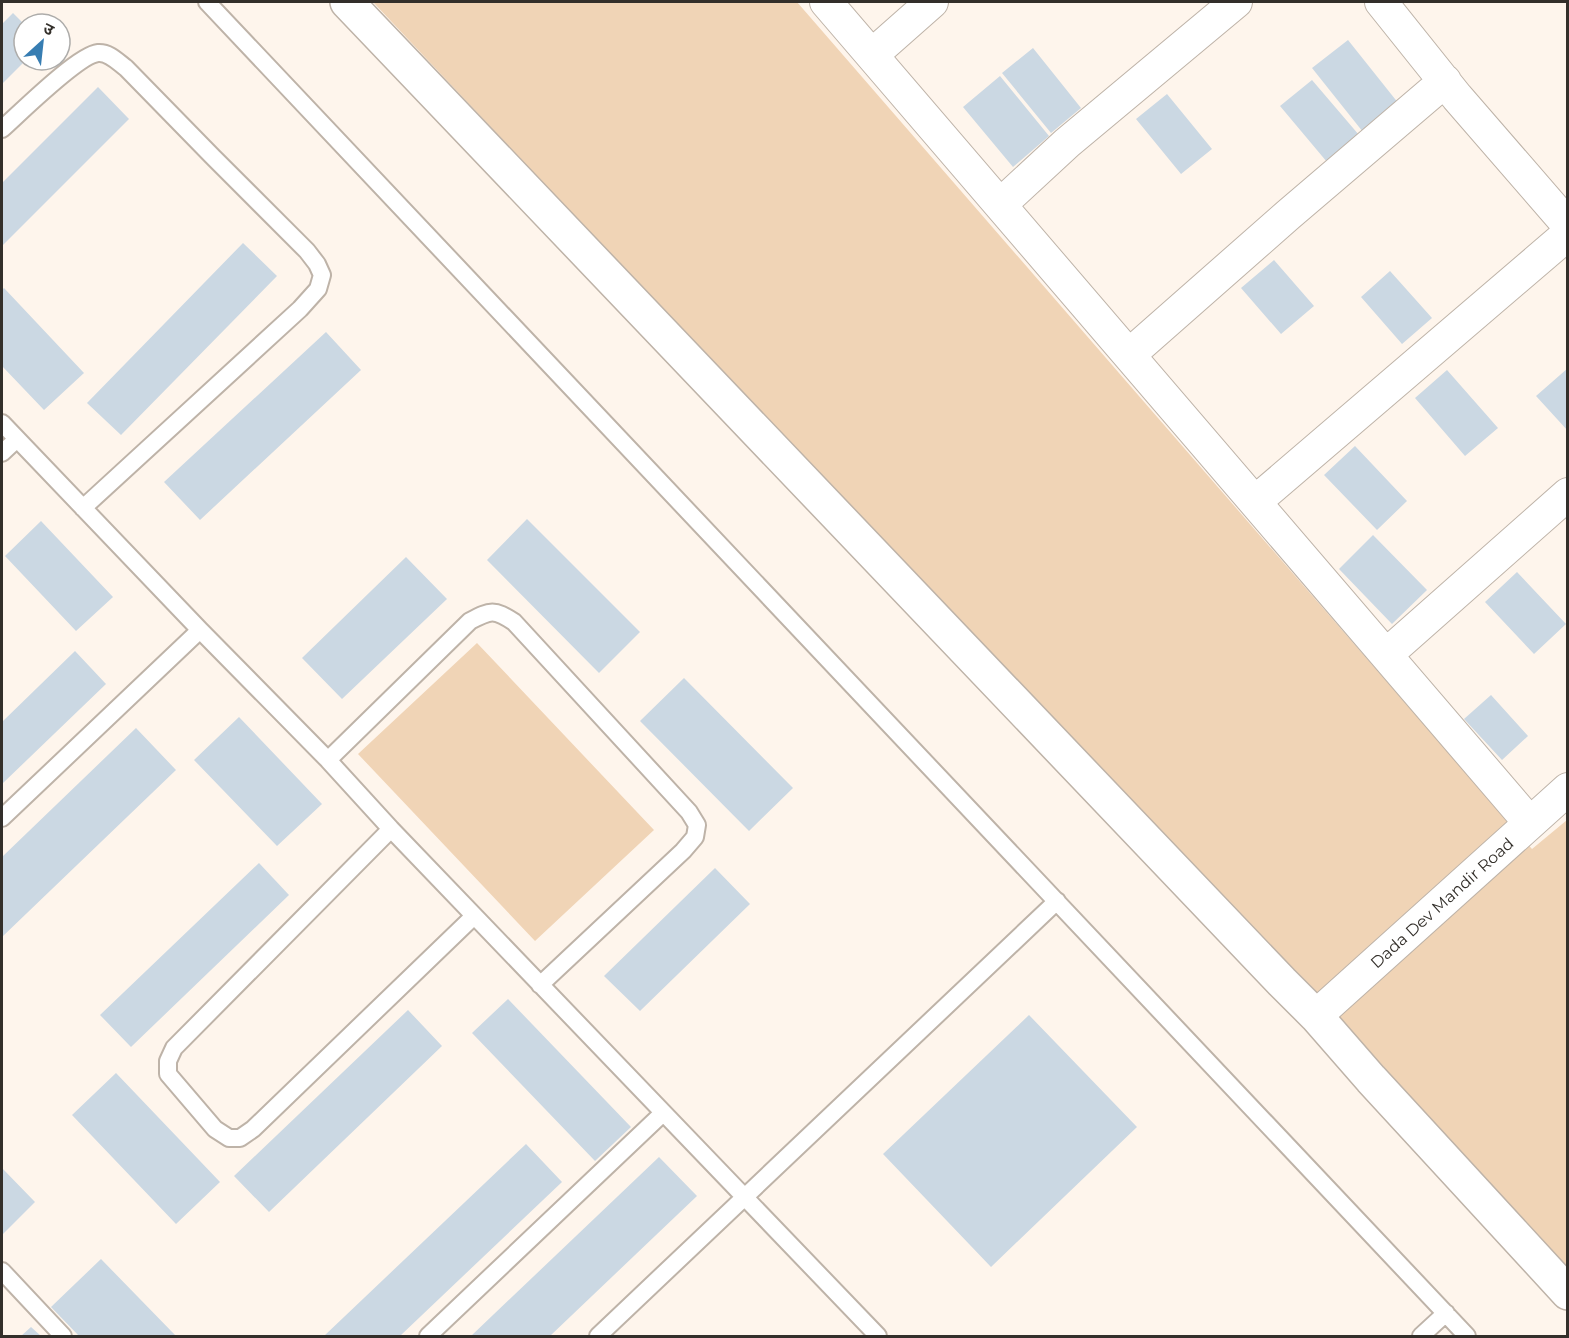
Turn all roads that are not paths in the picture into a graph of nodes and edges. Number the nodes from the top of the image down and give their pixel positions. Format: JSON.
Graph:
{"nodes":[{"id":1,"x":207,"y":2,"type":"edge"},
{"id":2,"x":347,"y":2,"type":"edge"},
{"id":3,"x":826,"y":2,"type":"edge"},
{"id":4,"x":932,"y":2,"type":"edge"},
{"id":5,"x":1236,"y":2,"type":"edge"},
{"id":6,"x":1381,"y":2,"type":"edge"},
{"id":7,"x":872,"y":55,"type":"junction"},
{"id":8,"x":1445,"y":81,"type":"junction"},
{"id":9,"x":2,"y":129,"type":"edge"},
{"id":10,"x":1000,"y":205,"type":"junction"},
{"id":11,"x":1568,"y":225,"type":"edge"},
{"id":12,"x":1568,"y":234,"type":"edge"},
{"id":13,"x":1129,"y":355,"type":"junction"},
{"id":14,"x":2,"y":423,"type":"edge"},
{"id":15,"x":17,"y":439,"type":"junction"},
{"id":16,"x":2,"y":453,"type":"edge"},
{"id":17,"x":1568,"y":494,"type":"edge"},
{"id":18,"x":1255,"y":502,"type":"junction"},
{"id":19,"x":83,"y":508,"type":"junction"},
{"id":20,"x":200,"y":630,"type":"junction"},
{"id":21,"x":1386,"y":655,"type":"junction"},
{"id":22,"x":328,"y":760,"type":"junction"},
{"id":23,"x":1568,"y":789,"type":"edge"},
{"id":24,"x":2,"y":818,"type":"edge"},
{"id":25,"x":1530,"y":823,"type":"junction"},
{"id":26,"x":391,"y":829,"type":"junction"},
{"id":27,"x":1057,"y":901,"type":"junction"},
{"id":28,"x":474,"y":916,"type":"junction"},
{"id":29,"x":540,"y":985,"type":"junction"},
{"id":30,"x":1316,"y":1016,"type":"junction"},
{"id":31,"x":663,"y":1113,"type":"junction"},
{"id":32,"x":744,"y":1198,"type":"junction"},
{"id":33,"x":2,"y":1271,"type":"edge"},
{"id":34,"x":1568,"y":1293,"type":"edge"},
{"id":35,"x":1446,"y":1313,"type":"junction"},
{"id":36,"x":63,"y":1336,"type":"edge"},
{"id":37,"x":428,"y":1336,"type":"edge"},
{"id":38,"x":598,"y":1336,"type":"edge"},
{"id":39,"x":878,"y":1336,"type":"edge"},
{"id":40,"x":1421,"y":1336,"type":"edge"},
{"id":41,"x":1467,"y":1336,"type":"edge"}],
"edges":[{"from":1,"to":27,"type":"lane"},
{"from":2,"to":30,"type":"street"},
{"from":3,"to":7,"type":"street"},
{"from":4,"to":7,"type":"street"},
{"from":5,"to":10,"type":"street"},
{"from":6,"to":8,"type":"street"},
{"from":7,"to":10,"type":"street"},
{"from":8,"to":11,"type":"street"},
{"from":8,"to":13,"type":"street"},
{"from":9,"to":19,"type":"lane"},
{"from":10,"to":13,"type":"street"},
{"from":12,"to":18,"type":"street"},
{"from":13,"to":18,"type":"street"},
{"from":14,"to":15,"type":"lane"},
{"from":15,"to":16,"type":"lane"},
{"from":15,"to":19,"type":"lane"},
{"from":17,"to":21,"type":"street"},
{"from":18,"to":21,"type":"street"},
{"from":19,"to":20,"type":"lane"},
{"from":20,"to":22,"type":"lane"},
{"from":20,"to":24,"type":"lane"},
{"from":21,"to":25,"type":"street"},
{"from":22,"to":26,"type":"lane"},
{"from":22,"to":29,"type":"lane"},
{"from":23,"to":25,"type":"street","name":"Dada Dev Mandir Road"},
{"from":25,"to":30,"type":"street","name":"Dada Dev Mandir Road"},
{"from":26,"to":28,"type":"lane"},
{"from":26,"to":28,"type":"lane"},
{"from":27,"to":32,"type":"lane"},
{"from":27,"to":35,"type":"lane"},
{"from":28,"to":29,"type":"lane"},
{"from":29,"to":31,"type":"lane"},
{"from":30,"to":34,"type":"street"},
{"from":31,"to":32,"type":"lane"},
{"from":31,"to":37,"type":"lane"},
{"from":32,"to":38,"type":"lane"},
{"from":32,"to":39,"type":"lane"},
{"from":33,"to":36,"type":"lane"},
{"from":35,"to":40,"type":"lane"},
{"from":35,"to":41,"type":"lane"}]}
